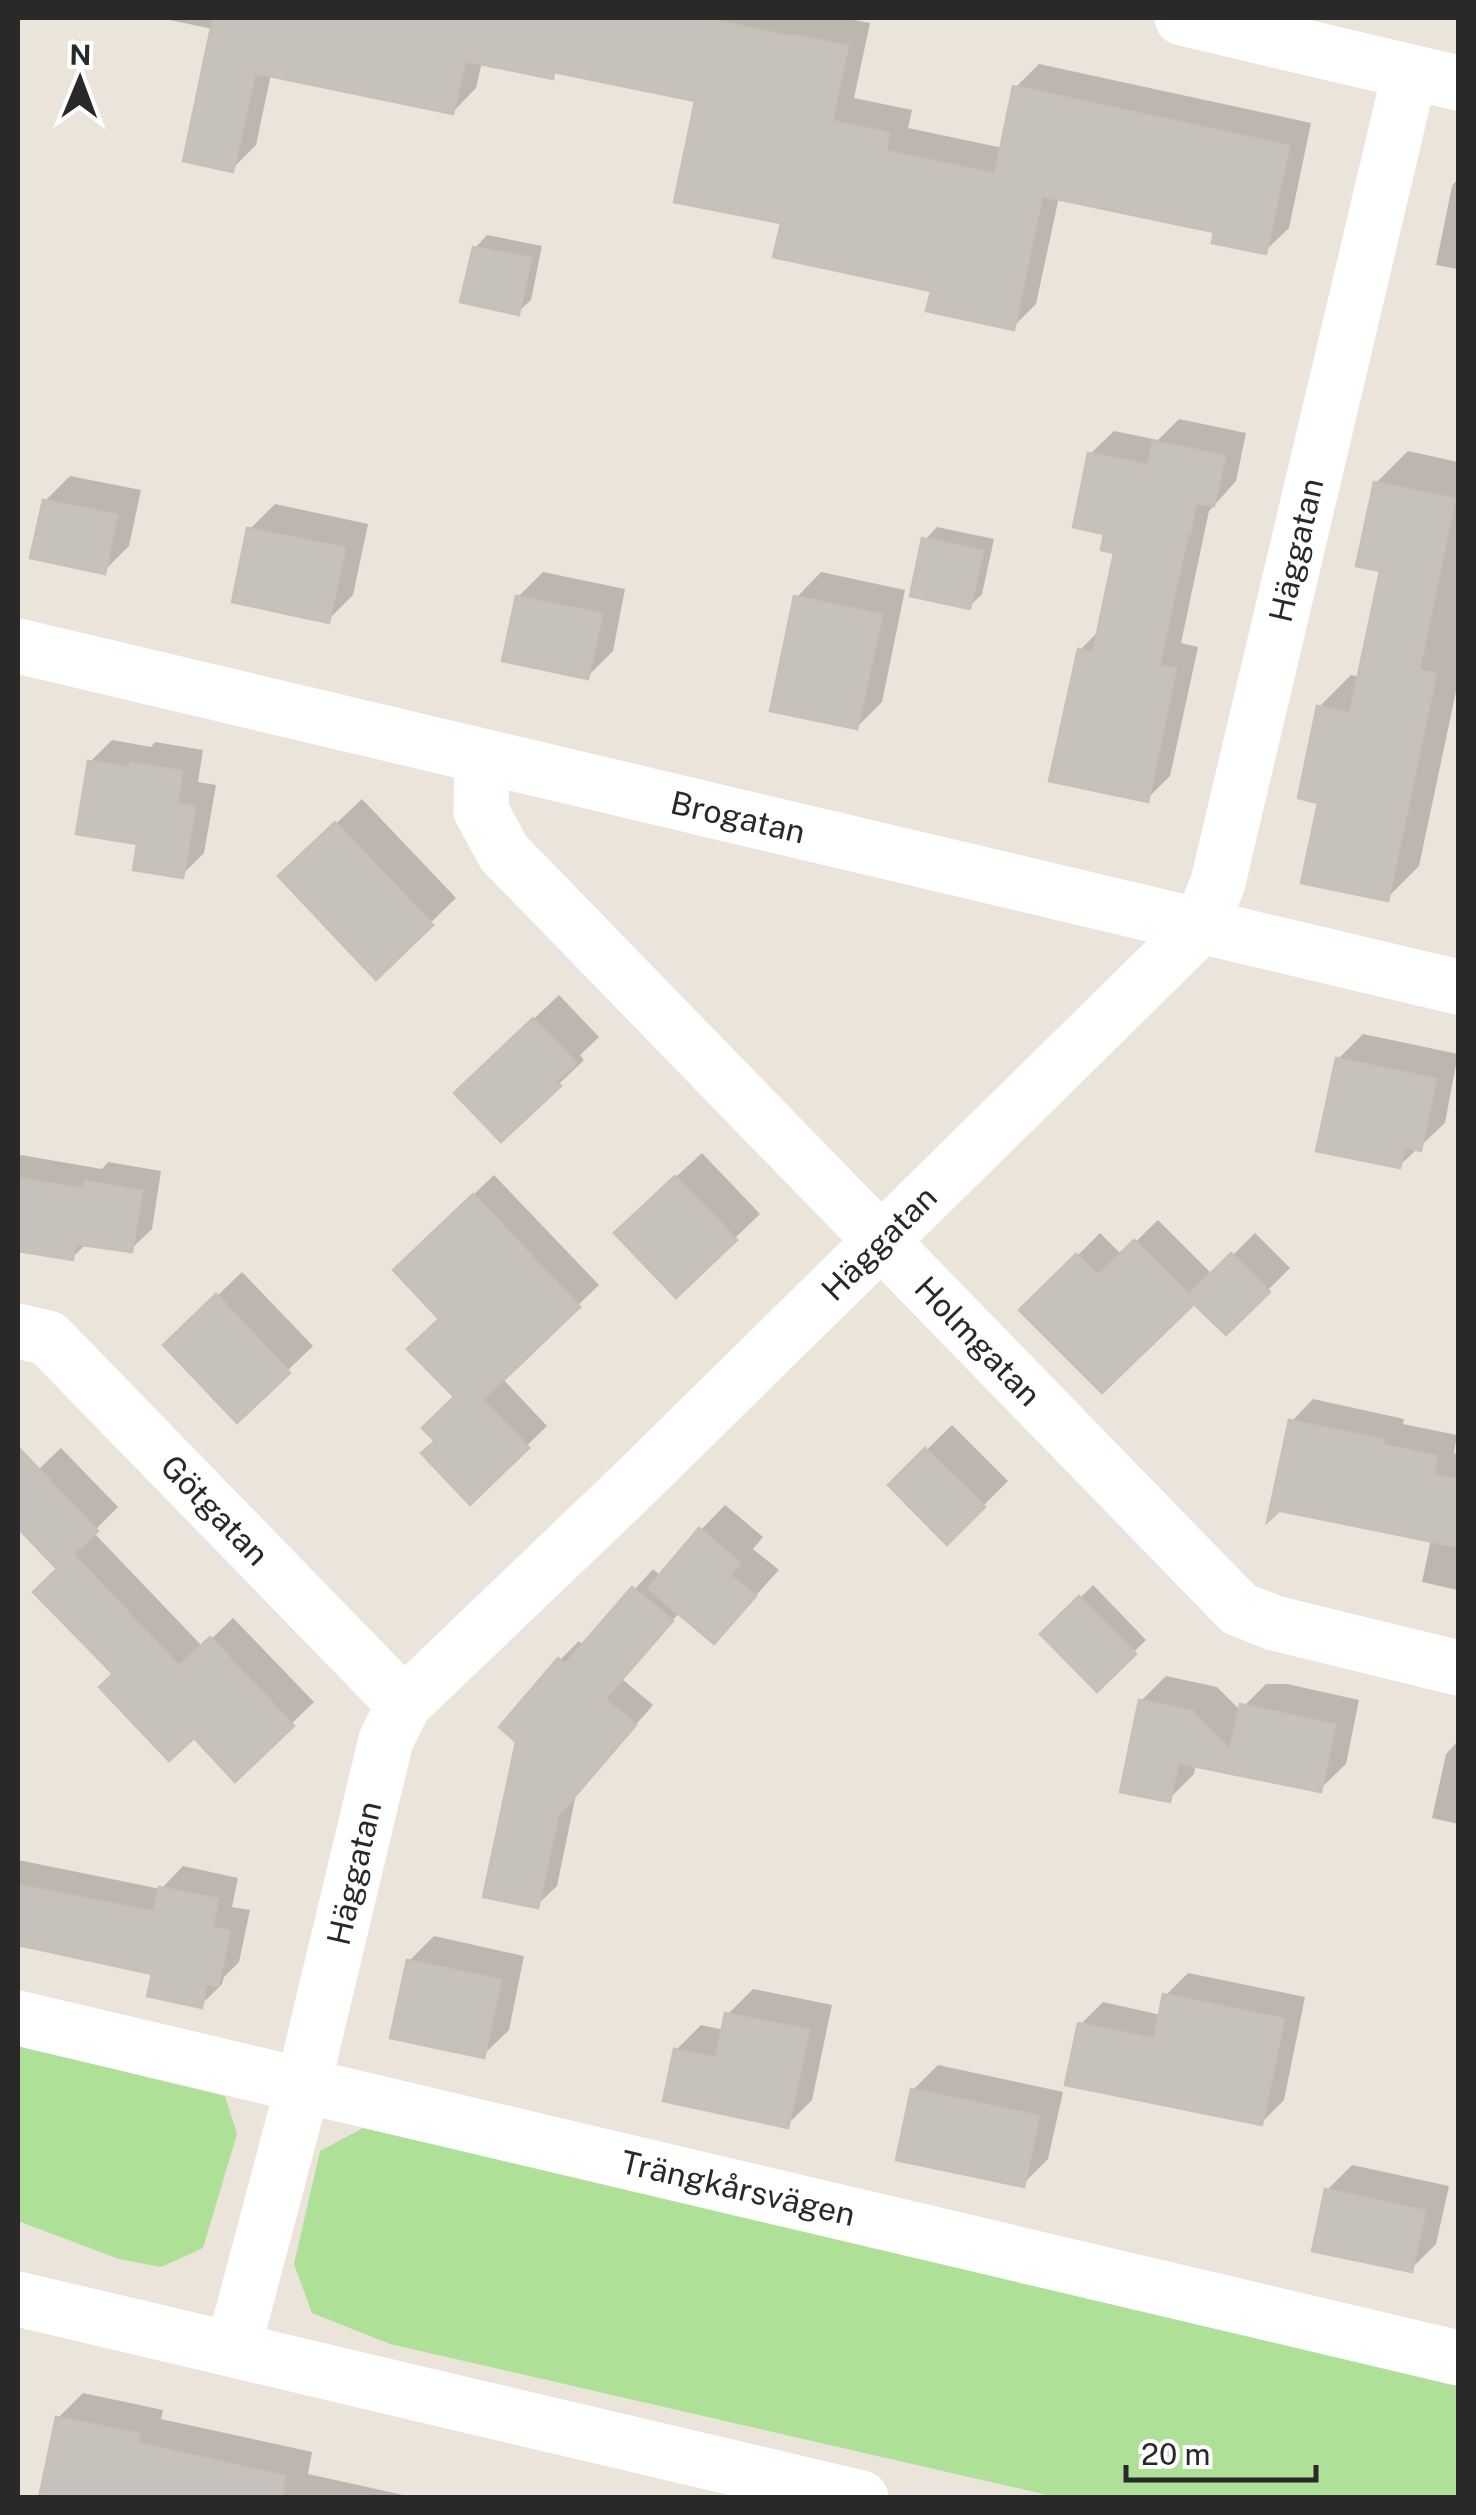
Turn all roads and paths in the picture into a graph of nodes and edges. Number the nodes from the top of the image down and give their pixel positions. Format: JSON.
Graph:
{"nodes":[{"id":1,"x":1182,"y":18,"type":"edge"},
{"id":2,"x":1434,"y":78,"type":"edge"},
{"id":3,"x":18,"y":646,"type":"edge"},
{"id":4,"x":482,"y":756,"type":"junction"},
{"id":5,"x":1201,"y":926,"type":"junction"},
{"id":6,"x":1458,"y":988,"type":"edge"},
{"id":7,"x":882,"y":1241,"type":"junction"},
{"id":8,"x":18,"y":1331,"type":"edge"},
{"id":9,"x":1458,"y":1668,"type":"edge"},
{"id":10,"x":404,"y":1704,"type":"junction"},
{"id":11,"x":18,"y":2018,"type":"edge"},
{"id":12,"x":304,"y":2086,"type":"junction"},
{"id":13,"x":18,"y":2299,"type":"edge"},
{"id":14,"x":233,"y":2349,"type":"junction"},
{"id":15,"x":1458,"y":2358,"type":"edge"},
{"id":16,"x":861,"y":2498,"type":"edge"}],
"edges":[{"from":1,"to":2,"type":"street"},
{"from":2,"to":5,"type":"street","name":"Häggatan"},
{"from":3,"to":4,"type":"street","name":"Brogatan"},
{"from":4,"to":5,"type":"street","name":"Brogatan"},
{"from":4,"to":7,"type":"street","name":"Holmgatan"},
{"from":5,"to":6,"type":"street","name":"Brogatan"},
{"from":5,"to":7,"type":"street","name":"Häggatan"},
{"from":7,"to":9,"type":"street","name":"Holmgatan"},
{"from":7,"to":10,"type":"street","name":"Häggatan"},
{"from":8,"to":10,"type":"street","name":"Götgatan"},
{"from":10,"to":12,"type":"street","name":"Häggatan"},
{"from":11,"to":12,"type":"street","name":"Trängkårsvägen"},
{"from":12,"to":14,"type":"street","name":"Häggatan"},
{"from":12,"to":15,"type":"street","name":"Trängkårsvägen"},
{"from":13,"to":14,"type":"street"},
{"from":14,"to":16,"type":"street"}]}
